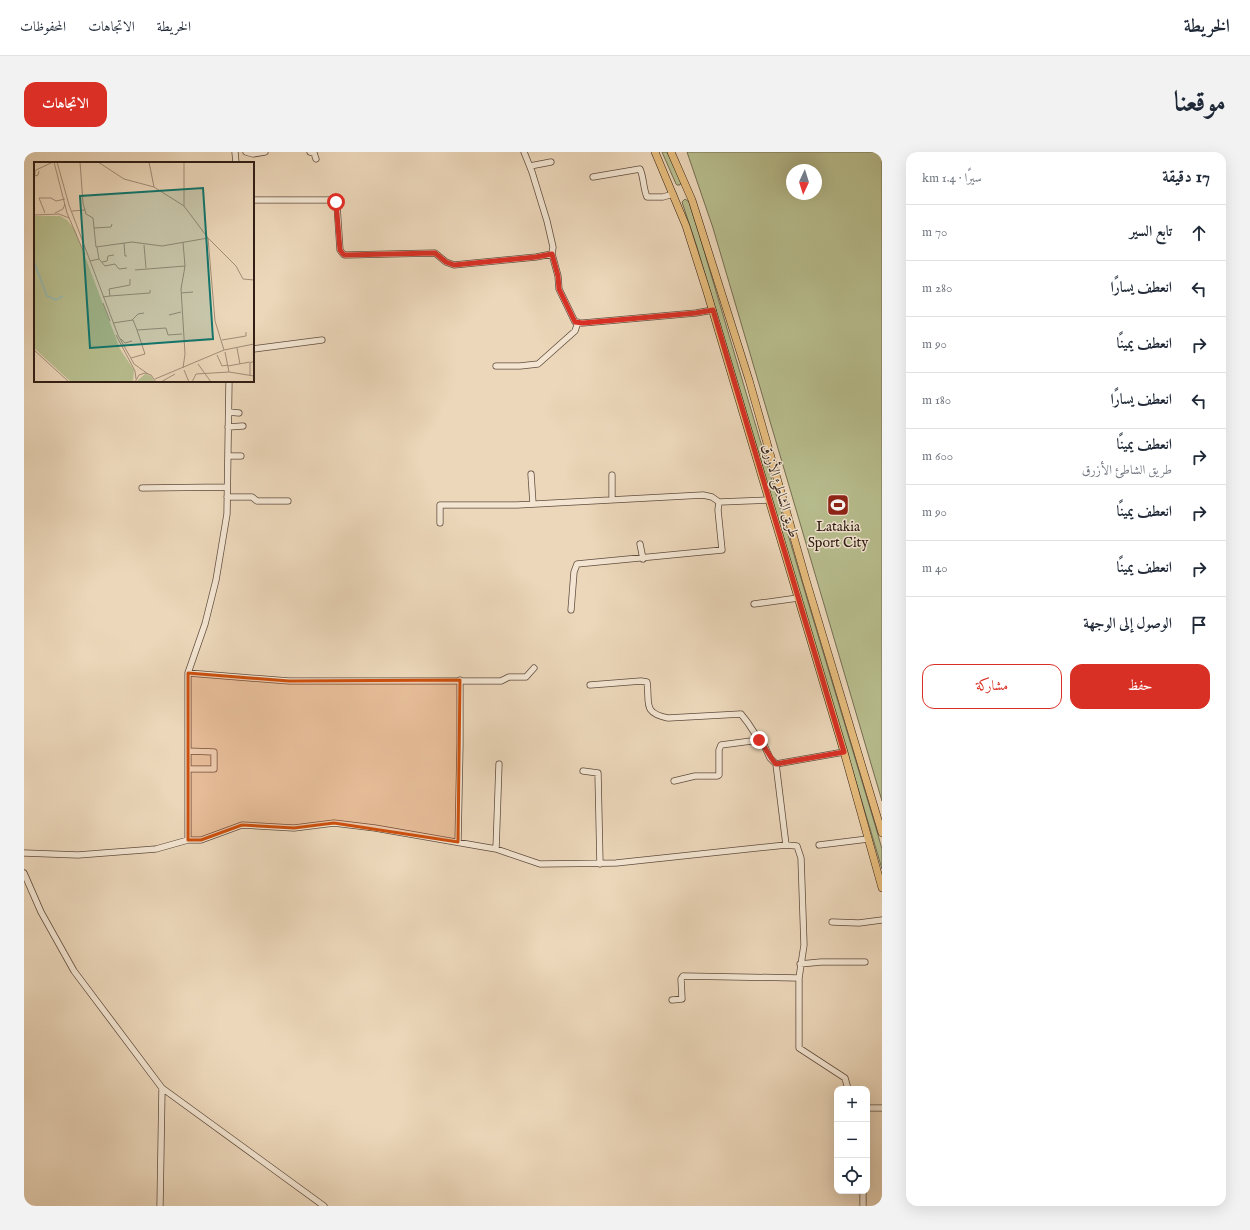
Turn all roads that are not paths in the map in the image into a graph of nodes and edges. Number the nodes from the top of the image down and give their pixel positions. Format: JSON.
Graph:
{"nodes":[{"id":1,"x":235,"y":152,"type":"edge"},
{"id":2,"x":246,"y":152,"type":"edge"},
{"id":3,"x":265,"y":152,"type":"edge"},
{"id":4,"x":310,"y":152,"type":"edge"},
{"id":5,"x":524,"y":152,"type":"edge"},
{"id":6,"x":655,"y":152,"type":"edge"},
{"id":7,"x":671,"y":152,"type":"edge"},
{"id":8,"x":316,"y":159,"type":"dead end"},
{"id":9,"x":236,"y":162,"type":"edge"},
{"id":10,"x":551,"y":162,"type":"dead end"},
{"id":11,"x":530,"y":166,"type":"junction"},
{"id":12,"x":593,"y":177,"type":"dead end"},
{"id":13,"x":673,"y":194,"type":"junction"},
{"id":14,"x":254,"y":200,"type":"edge"},
{"id":15,"x":552,"y":254,"type":"junction"},
{"id":16,"x":713,"y":310,"type":"junction"},
{"id":17,"x":578,"y":322,"type":"junction"},
{"id":18,"x":322,"y":340,"type":"dead end"},
{"id":19,"x":254,"y":349,"type":"edge"},
{"id":20,"x":496,"y":366,"type":"dead end"},
{"id":21,"x":229,"y":382,"type":"edge"},
{"id":22,"x":229,"y":412,"type":"junction"},
{"id":23,"x":239,"y":413,"type":"dead end"},
{"id":24,"x":243,"y":426,"type":"dead end"},
{"id":25,"x":228,"y":427,"type":"junction"},
{"id":26,"x":228,"y":456,"type":"junction"},
{"id":27,"x":241,"y":456,"type":"dead end"},
{"id":28,"x":531,"y":474,"type":"dead end"},
{"id":29,"x":612,"y":475,"type":"dead end"},
{"id":30,"x":227,"y":487,"type":"junction"},
{"id":31,"x":142,"y":488,"type":"dead end"},
{"id":32,"x":227,"y":497,"type":"junction"},
{"id":33,"x":612,"y":500,"type":"junction"},
{"id":34,"x":769,"y":500,"type":"junction"},
{"id":35,"x":288,"y":501,"type":"dead end"},
{"id":36,"x":719,"y":502,"type":"junction"},
{"id":37,"x":533,"y":504,"type":"junction"},
{"id":38,"x":440,"y":523,"type":"dead end"},
{"id":39,"x":640,"y":544,"type":"dead end"},
{"id":40,"x":643,"y":559,"type":"junction"},
{"id":41,"x":798,"y":598,"type":"junction"},
{"id":42,"x":754,"y":604,"type":"dead end"},
{"id":43,"x":571,"y":610,"type":"dead end"},
{"id":44,"x":534,"y":668,"type":"dead end"},
{"id":45,"x":188,"y":673,"type":"junction"},
{"id":46,"x":460,"y":680,"type":"junction"},
{"id":47,"x":590,"y":685,"type":"dead end"},
{"id":48,"x":759,"y":740,"type":"junction"},
{"id":49,"x":188,"y":751,"type":"junction"},
{"id":50,"x":844,"y":752,"type":"junction"},
{"id":51,"x":499,"y":764,"type":"dead end"},
{"id":52,"x":776,"y":764,"type":"junction"},
{"id":53,"x":188,"y":769,"type":"junction"},
{"id":54,"x":583,"y":771,"type":"dead end"},
{"id":55,"x":674,"y":780,"type":"dead end"},
{"id":56,"x":882,"y":833,"type":"edge"},
{"id":57,"x":868,"y":839,"type":"junction"},
{"id":58,"x":188,"y":840,"type":"junction"},
{"id":59,"x":458,"y":842,"type":"junction"},
{"id":60,"x":786,"y":844,"type":"junction"},
{"id":61,"x":819,"y":845,"type":"dead end"},
{"id":62,"x":496,"y":849,"type":"junction"},
{"id":63,"x":24,"y":853,"type":"edge"},
{"id":64,"x":600,"y":864,"type":"junction"},
{"id":65,"x":24,"y":873,"type":"edge"},
{"id":66,"x":882,"y":888,"type":"edge"},
{"id":67,"x":882,"y":920,"type":"edge"},
{"id":68,"x":832,"y":922,"type":"dead end"},
{"id":69,"x":865,"y":962,"type":"dead end"},
{"id":70,"x":800,"y":964,"type":"junction"},
{"id":71,"x":799,"y":978,"type":"junction"},
{"id":72,"x":672,"y":1000,"type":"dead end"},
{"id":73,"x":847,"y":1086,"type":"edge"},
{"id":74,"x":162,"y":1088,"type":"junction"},
{"id":75,"x":870,"y":1108,"type":"edge"},
{"id":76,"x":882,"y":1108,"type":"edge"},
{"id":77,"x":863,"y":1194,"type":"edge"},
{"id":78,"x":160,"y":1206,"type":"edge"},
{"id":79,"x":324,"y":1206,"type":"edge"},
{"id":80,"x":863,"y":1206,"type":"edge"}],
"edges":[{"from":1,"to":9,"type":"street"},
{"from":2,"to":3,"type":"street"},
{"from":4,"to":8,"type":"street"},
{"from":5,"to":11,"type":"street"},
{"from":6,"to":13,"type":"main road","name":"طريق الشاطئ الأزرق"},
{"from":7,"to":56,"type":"main road","name":"طريق الشاطئ الأزرق"},
{"from":10,"to":11,"type":"street"},
{"from":11,"to":15,"type":"street"},
{"from":12,"to":13,"type":"street"},
{"from":13,"to":16,"type":"main road","name":"طريق الشاطئ الأزرق"},
{"from":14,"to":15,"type":"street"},
{"from":15,"to":17,"type":"street"},
{"from":16,"to":17,"type":"street"},
{"from":16,"to":34,"type":"main road","name":"طريق الشاطئ الأزرق"},
{"from":17,"to":20,"type":"street"},
{"from":18,"to":19,"type":"street"},
{"from":21,"to":22,"type":"street"},
{"from":22,"to":23,"type":"street"},
{"from":22,"to":25,"type":"street"},
{"from":24,"to":25,"type":"street"},
{"from":25,"to":26,"type":"street"},
{"from":26,"to":27,"type":"street"},
{"from":26,"to":30,"type":"street"},
{"from":28,"to":37,"type":"street"},
{"from":29,"to":33,"type":"street"},
{"from":30,"to":31,"type":"street"},
{"from":30,"to":32,"type":"street"},
{"from":32,"to":35,"type":"street"},
{"from":32,"to":45,"type":"street"},
{"from":33,"to":36,"type":"street"},
{"from":33,"to":37,"type":"street"},
{"from":34,"to":36,"type":"street"},
{"from":34,"to":41,"type":"main road","name":"طريق الشاطئ الأزرق"},
{"from":36,"to":40,"type":"street"},
{"from":37,"to":38,"type":"street"},
{"from":39,"to":40,"type":"street"},
{"from":40,"to":43,"type":"street"},
{"from":41,"to":42,"type":"street"},
{"from":41,"to":50,"type":"main road","name":"طريق الشاطئ الأزرق"},
{"from":44,"to":46,"type":"street"},
{"from":45,"to":46,"type":"street"},
{"from":45,"to":49,"type":"street"},
{"from":46,"to":59,"type":"street"},
{"from":47,"to":48,"type":"street"},
{"from":48,"to":52,"type":"street"},
{"from":48,"to":55,"type":"street"},
{"from":49,"to":53,"type":"street"},
{"from":49,"to":53,"type":"street"},
{"from":50,"to":52,"type":"street"},
{"from":50,"to":57,"type":"main road","name":"طريق الشاطئ الأزرق"},
{"from":51,"to":62,"type":"street"},
{"from":52,"to":60,"type":"street"},
{"from":53,"to":58,"type":"street"},
{"from":54,"to":64,"type":"street"},
{"from":57,"to":61,"type":"street"},
{"from":57,"to":66,"type":"main road","name":"طريق الشاطئ الأزرق"},
{"from":58,"to":59,"type":"street"},
{"from":58,"to":63,"type":"street"},
{"from":59,"to":62,"type":"street"},
{"from":60,"to":64,"type":"street"},
{"from":60,"to":70,"type":"street"},
{"from":62,"to":64,"type":"street"},
{"from":65,"to":74,"type":"street"},
{"from":67,"to":68,"type":"street"},
{"from":69,"to":70,"type":"street"},
{"from":70,"to":71,"type":"street"},
{"from":71,"to":72,"type":"street"},
{"from":71,"to":73,"type":"street"},
{"from":74,"to":78,"type":"street"},
{"from":74,"to":79,"type":"street"},
{"from":75,"to":76,"type":"street"},
{"from":77,"to":80,"type":"street"}]}
